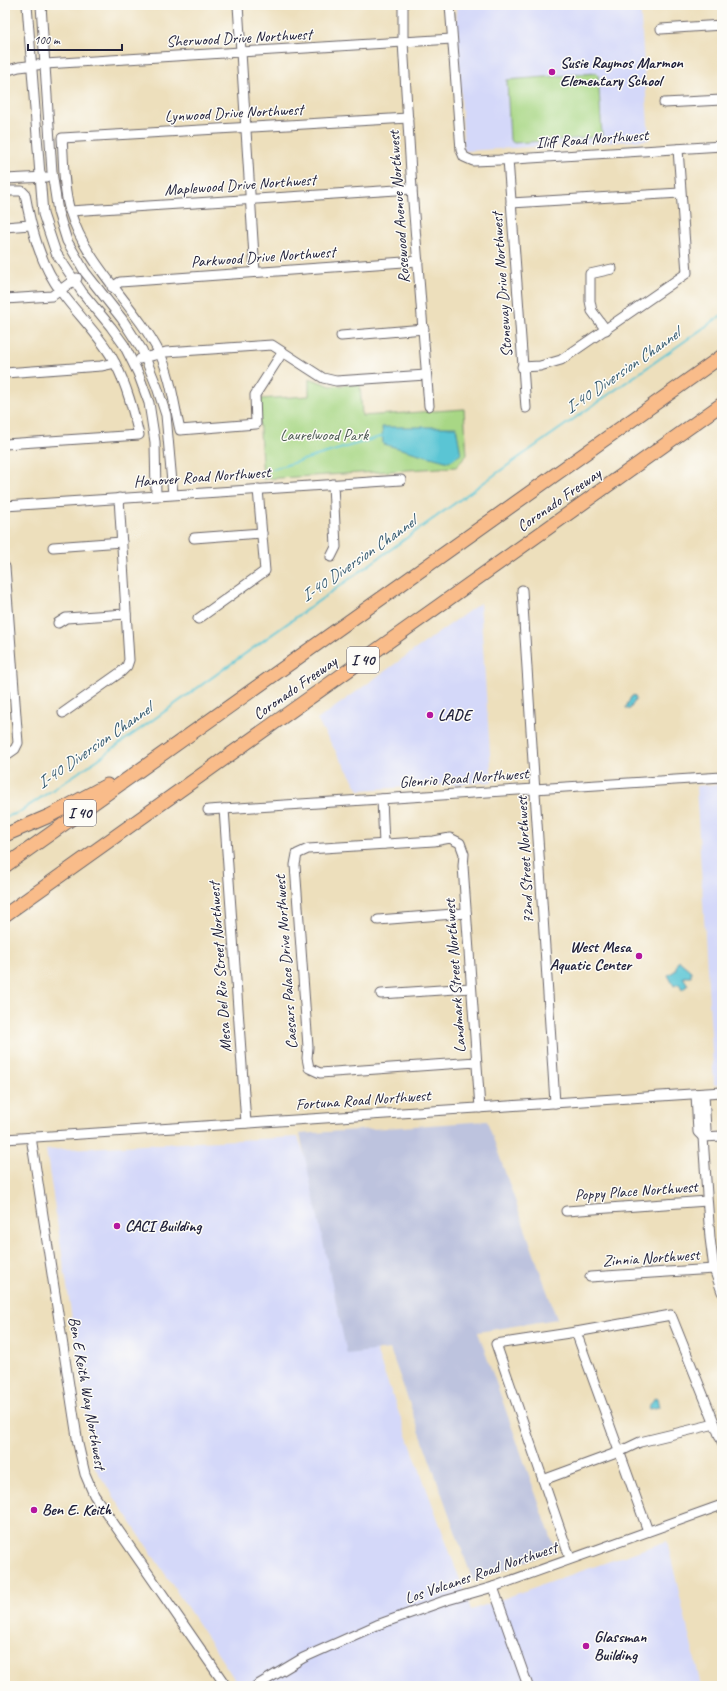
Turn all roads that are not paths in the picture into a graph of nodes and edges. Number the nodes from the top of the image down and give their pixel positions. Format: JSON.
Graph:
{"nodes":[{"id":1,"x":27,"y":5,"type":"edge"},
{"id":2,"x":42,"y":5,"type":"edge"},
{"id":3,"x":238,"y":5,"type":"edge"},
{"id":4,"x":403,"y":5,"type":"edge"},
{"id":5,"x":450,"y":5,"type":"edge"},
{"id":6,"x":722,"y":25,"type":"edge"},
{"id":7,"x":661,"y":29,"type":"dead end"},
{"id":8,"x":452,"y":39,"type":"junction"},
{"id":9,"x":403,"y":42,"type":"junction"},
{"id":10,"x":241,"y":53,"type":"junction"},
{"id":11,"x":45,"y":64,"type":"junction"},
{"id":12,"x":31,"y":65,"type":"junction"},
{"id":13,"x":5,"y":71,"type":"edge"},
{"id":14,"x":722,"y":100,"type":"edge"},
{"id":15,"x":664,"y":103,"type":"dead end"},
{"id":16,"x":408,"y":118,"type":"junction"},
{"id":17,"x":246,"y":127,"type":"junction"},
{"id":18,"x":722,"y":146,"type":"edge"},
{"id":19,"x":678,"y":149,"type":"junction"},
{"id":20,"x":508,"y":159,"type":"junction"},
{"id":21,"x":52,"y":176,"type":"junction"},
{"id":22,"x":40,"y":178,"type":"junction"},
{"id":23,"x":5,"y":179,"type":"edge"},
{"id":24,"x":412,"y":189,"type":"junction"},
{"id":25,"x":11,"y":191,"type":"dead end"},
{"id":26,"x":680,"y":193,"type":"junction"},
{"id":27,"x":251,"y":199,"type":"junction"},
{"id":28,"x":511,"y":203,"type":"junction"},
{"id":29,"x":70,"y":211,"type":"junction"},
{"id":30,"x":30,"y":225,"type":"junction"},
{"id":31,"x":5,"y":227,"type":"edge"},
{"id":32,"x":418,"y":261,"type":"junction"},
{"id":33,"x":612,"y":269,"type":"dead end"},
{"id":34,"x":85,"y":272,"type":"junction"},
{"id":35,"x":255,"y":272,"type":"junction"},
{"id":36,"x":74,"y":281,"type":"junction"},
{"id":37,"x":112,"y":287,"type":"junction"},
{"id":38,"x":61,"y":291,"type":"junction"},
{"id":39,"x":5,"y":299,"type":"edge"},
{"id":40,"x":424,"y":329,"type":"junction"},
{"id":41,"x":606,"y":330,"type":"junction"},
{"id":42,"x":341,"y":336,"type":"dead end"},
{"id":43,"x":160,"y":353,"type":"junction"},
{"id":44,"x":282,"y":353,"type":"junction"},
{"id":45,"x":145,"y":356,"type":"junction"},
{"id":46,"x":722,"y":356,"type":"edge"},
{"id":47,"x":133,"y":362,"type":"junction"},
{"id":48,"x":115,"y":363,"type":"junction"},
{"id":49,"x":522,"y":367,"type":"junction"},
{"id":50,"x":5,"y":373,"type":"edge"},
{"id":51,"x":426,"y":375,"type":"junction"},
{"id":52,"x":722,"y":404,"type":"edge"},
{"id":53,"x":428,"y":406,"type":"dead end"},
{"id":54,"x":526,"y":408,"type":"dead end"},
{"id":55,"x":5,"y":444,"type":"edge"},
{"id":56,"x":401,"y":480,"type":"dead end"},
{"id":57,"x":333,"y":484,"type":"junction"},
{"id":58,"x":258,"y":489,"type":"junction"},
{"id":59,"x":173,"y":494,"type":"junction"},
{"id":60,"x":156,"y":495,"type":"junction"},
{"id":61,"x":119,"y":498,"type":"junction"},
{"id":62,"x":5,"y":506,"type":"edge"},
{"id":63,"x":262,"y":533,"type":"junction"},
{"id":64,"x":194,"y":538,"type":"dead end"},
{"id":65,"x":122,"y":542,"type":"junction"},
{"id":66,"x":53,"y":547,"type":"dead end"},
{"id":67,"x":331,"y":557,"type":"dead end"},
{"id":68,"x":5,"y":567,"type":"edge"},
{"id":69,"x":522,"y":590,"type":"dead end"},
{"id":70,"x":126,"y":614,"type":"junction"},
{"id":71,"x":7,"y":620,"type":"edge"},
{"id":72,"x":198,"y":620,"type":"dead end"},
{"id":73,"x":58,"y":623,"type":"dead end"},
{"id":74,"x":9,"y":690,"type":"edge"},
{"id":75,"x":64,"y":713,"type":"dead end"},
{"id":76,"x":5,"y":756,"type":"edge"},
{"id":77,"x":154,"y":760,"type":"junction"},
{"id":78,"x":722,"y":777,"type":"edge"},
{"id":79,"x":536,"y":788,"type":"junction"},
{"id":80,"x":382,"y":799,"type":"junction"},
{"id":81,"x":224,"y":809,"type":"junction"},
{"id":82,"x":208,"y":810,"type":"dead end"},
{"id":83,"x":5,"y":835,"type":"edge"},
{"id":84,"x":384,"y":844,"type":"junction"},
{"id":85,"x":5,"y":866,"type":"edge"},
{"id":86,"x":466,"y":913,"type":"junction"},
{"id":87,"x":5,"y":915,"type":"edge"},
{"id":88,"x":378,"y":920,"type":"dead end"},
{"id":89,"x":471,"y":988,"type":"junction"},
{"id":90,"x":381,"y":994,"type":"dead end"},
{"id":91,"x":476,"y":1062,"type":"junction"},
{"id":92,"x":722,"y":1092,"type":"edge"},
{"id":93,"x":700,"y":1094,"type":"junction"},
{"id":94,"x":555,"y":1103,"type":"junction"},
{"id":95,"x":480,"y":1108,"type":"junction"},
{"id":96,"x":246,"y":1123,"type":"junction"},
{"id":97,"x":722,"y":1136,"type":"edge"},
{"id":98,"x":31,"y":1137,"type":"junction"},
{"id":99,"x":703,"y":1137,"type":"junction"},
{"id":100,"x":5,"y":1139,"type":"edge"},
{"id":101,"x":707,"y":1201,"type":"junction"},
{"id":102,"x":566,"y":1211,"type":"dead end"},
{"id":103,"x":714,"y":1269,"type":"junction"},
{"id":104,"x":590,"y":1277,"type":"dead end"},
{"id":105,"x":722,"y":1292,"type":"edge"},
{"id":106,"x":576,"y":1332,"type":"junction"},
{"id":107,"x":716,"y":1424,"type":"junction"},
{"id":108,"x":722,"y":1442,"type":"edge"},
{"id":109,"x":620,"y":1452,"type":"junction"},
{"id":110,"x":543,"y":1480,"type":"junction"},
{"id":111,"x":722,"y":1505,"type":"edge"},
{"id":112,"x":648,"y":1531,"type":"junction"},
{"id":113,"x":570,"y":1558,"type":"junction"},
{"id":114,"x":493,"y":1587,"type":"junction"},
{"id":115,"x":226,"y":1686,"type":"edge"},
{"id":116,"x":256,"y":1686,"type":"edge"},
{"id":117,"x":528,"y":1686,"type":"edge"}],
"edges":[{"from":1,"to":12,"type":"street"},
{"from":2,"to":11,"type":"street"},
{"from":3,"to":10,"type":"street"},
{"from":4,"to":9,"type":"street","name":"Rosewood Avenue Northwest"},
{"from":5,"to":8,"type":"street"},
{"from":6,"to":7,"type":"street"},
{"from":8,"to":9,"type":"street","name":"Sherwood Drive Northwest"},
{"from":8,"to":20,"type":"street","name":"Iliff Road Northwest"},
{"from":9,"to":10,"type":"street","name":"Sherwood Drive Northwest"},
{"from":9,"to":16,"type":"street","name":"Rosewood Avenue Northwest"},
{"from":10,"to":11,"type":"street","name":"Sherwood Drive Northwest"},
{"from":10,"to":17,"type":"street"},
{"from":11,"to":12,"type":"street","name":"Sherwood Drive Northwest"},
{"from":11,"to":21,"type":"street"},
{"from":12,"to":13,"type":"street","name":"Sherwood Drive Northwest"},
{"from":12,"to":22,"type":"street"},
{"from":14,"to":15,"type":"street"},
{"from":16,"to":17,"type":"street","name":"Lynwood Drive Northwest"},
{"from":16,"to":24,"type":"street","name":"Rosewood Avenue Northwest"},
{"from":17,"to":27,"type":"street"},
{"from":17,"to":29,"type":"street","name":"Lynwood Drive Northwest"},
{"from":18,"to":19,"type":"street","name":"Iliff Road Northwest"},
{"from":19,"to":20,"type":"street","name":"Iliff Road Northwest"},
{"from":19,"to":26,"type":"street"},
{"from":20,"to":28,"type":"street","name":"Stoneway Drive Northwest"},
{"from":21,"to":22,"type":"street"},
{"from":21,"to":34,"type":"street"},
{"from":22,"to":23,"type":"street"},
{"from":22,"to":36,"type":"street"},
{"from":24,"to":27,"type":"street","name":"Maplewood Drive Northwest"},
{"from":24,"to":32,"type":"street","name":"Rosewood Avenue Northwest"},
{"from":25,"to":30,"type":"street"},
{"from":26,"to":28,"type":"street"},
{"from":26,"to":41,"type":"street"},
{"from":27,"to":29,"type":"street","name":"Maplewood Drive Northwest"},
{"from":27,"to":35,"type":"street"},
{"from":28,"to":49,"type":"street","name":"Stoneway Drive Northwest"},
{"from":29,"to":37,"type":"street"},
{"from":30,"to":31,"type":"street"},
{"from":30,"to":38,"type":"street"},
{"from":32,"to":35,"type":"street","name":"Parkwood Drive Northwest"},
{"from":32,"to":40,"type":"street","name":"Rosewood Avenue Northwest"},
{"from":33,"to":41,"type":"street"},
{"from":34,"to":36,"type":"street"},
{"from":34,"to":45,"type":"street"},
{"from":35,"to":37,"type":"street","name":"Parkwood Drive Northwest"},
{"from":36,"to":38,"type":"street"},
{"from":36,"to":47,"type":"street"},
{"from":37,"to":43,"type":"street"},
{"from":38,"to":39,"type":"street"},
{"from":38,"to":48,"type":"street"},
{"from":40,"to":42,"type":"street"},
{"from":40,"to":51,"type":"street","name":"Rosewood Avenue Northwest"},
{"from":41,"to":49,"type":"street"},
{"from":43,"to":44,"type":"street"},
{"from":43,"to":44,"type":"street"},
{"from":43,"to":45,"type":"street"},
{"from":44,"to":51,"type":"street"},
{"from":45,"to":47,"type":"street"},
{"from":45,"to":59,"type":"street"},
{"from":46,"to":77,"type":"highway","name":"Coronado Freeway","number":"I 40"},
{"from":47,"to":60,"type":"street"},
{"from":48,"to":50,"type":"street"},
{"from":48,"to":55,"type":"street"},
{"from":49,"to":54,"type":"street","name":"Stoneway Drive Northwest"},
{"from":51,"to":53,"type":"street","name":"Rosewood Avenue Northwest"},
{"from":52,"to":87,"type":"highway","name":"Coronado Freeway","number":"I 40"},
{"from":56,"to":57,"type":"street","name":"Hanover Road Northwest"},
{"from":57,"to":58,"type":"street","name":"Hanover Road Northwest"},
{"from":57,"to":67,"type":"street"},
{"from":58,"to":59,"type":"street","name":"Hanover Road Northwest"},
{"from":58,"to":63,"type":"street"},
{"from":59,"to":60,"type":"street","name":"Hanover Road Northwest"},
{"from":60,"to":61,"type":"street","name":"Hanover Road Northwest"},
{"from":61,"to":62,"type":"street","name":"Hanover Road Northwest"},
{"from":61,"to":65,"type":"street"},
{"from":63,"to":64,"type":"street"},
{"from":63,"to":72,"type":"street"},
{"from":65,"to":66,"type":"street"},
{"from":65,"to":70,"type":"street"},
{"from":68,"to":71,"type":"street"},
{"from":69,"to":79,"type":"street","name":"72nd Street Northwest"},
{"from":70,"to":73,"type":"street"},
{"from":70,"to":75,"type":"street"},
{"from":71,"to":74,"type":"street"},
{"from":74,"to":76,"type":"street"},
{"from":77,"to":83,"type":"highway"},
{"from":77,"to":85,"type":"highway","name":"Coronado Freeway","number":"I 40"},
{"from":78,"to":79,"type":"street","name":"Glenrio Road Northwest"},
{"from":79,"to":80,"type":"street","name":"Glenrio Road Northwest"},
{"from":79,"to":94,"type":"street","name":"72nd Street Northwest"},
{"from":80,"to":81,"type":"street","name":"Glenrio Road Northwest"},
{"from":80,"to":84,"type":"street"},
{"from":81,"to":82,"type":"street","name":"Glenrio Road Northwest"},
{"from":81,"to":96,"type":"street","name":"Mesa Del Rio Street Northwest"},
{"from":84,"to":86,"type":"street","name":"Landmark Street Northwest"},
{"from":84,"to":91,"type":"street","name":"Caesars Palace Drive Northwest"},
{"from":86,"to":88,"type":"street"},
{"from":86,"to":89,"type":"street","name":"Landmark Street Northwest"},
{"from":89,"to":90,"type":"street"},
{"from":89,"to":91,"type":"street","name":"Landmark Street Northwest"},
{"from":91,"to":95,"type":"street","name":"Landmark Street Northwest"},
{"from":92,"to":93,"type":"street","name":"Fortuna Road Northwest"},
{"from":93,"to":94,"type":"street","name":"Fortuna Road Northwest"},
{"from":93,"to":99,"type":"street"},
{"from":94,"to":95,"type":"street","name":"Fortuna Road Northwest"},
{"from":95,"to":96,"type":"street","name":"Fortuna Road Northwest"},
{"from":96,"to":98,"type":"street","name":"Fortuna Road Northwest"},
{"from":97,"to":99,"type":"street"},
{"from":98,"to":100,"type":"street","name":"Fortuna Road Northwest"},
{"from":98,"to":115,"type":"street","name":"Ben E Keith Way Northwest"},
{"from":99,"to":101,"type":"street"},
{"from":101,"to":102,"type":"street","name":"Poppy Place Northwest"},
{"from":101,"to":103,"type":"street"},
{"from":103,"to":104,"type":"street","name":"Zinnia Northwest"},
{"from":103,"to":105,"type":"street"},
{"from":106,"to":107,"type":"street"},
{"from":106,"to":109,"type":"street"},
{"from":106,"to":110,"type":"street"},
{"from":107,"to":108,"type":"street"},
{"from":107,"to":109,"type":"street"},
{"from":109,"to":110,"type":"street"},
{"from":109,"to":112,"type":"street"},
{"from":110,"to":113,"type":"street"},
{"from":111,"to":112,"type":"street","name":"Los Volcanes Road Northwest"},
{"from":112,"to":113,"type":"street","name":"Los Volcanes Road Northwest"},
{"from":113,"to":114,"type":"street","name":"Los Volcanes Road Northwest"},
{"from":114,"to":116,"type":"street","name":"Los Volcanes Road Northwest"},
{"from":114,"to":117,"type":"street"}]}
